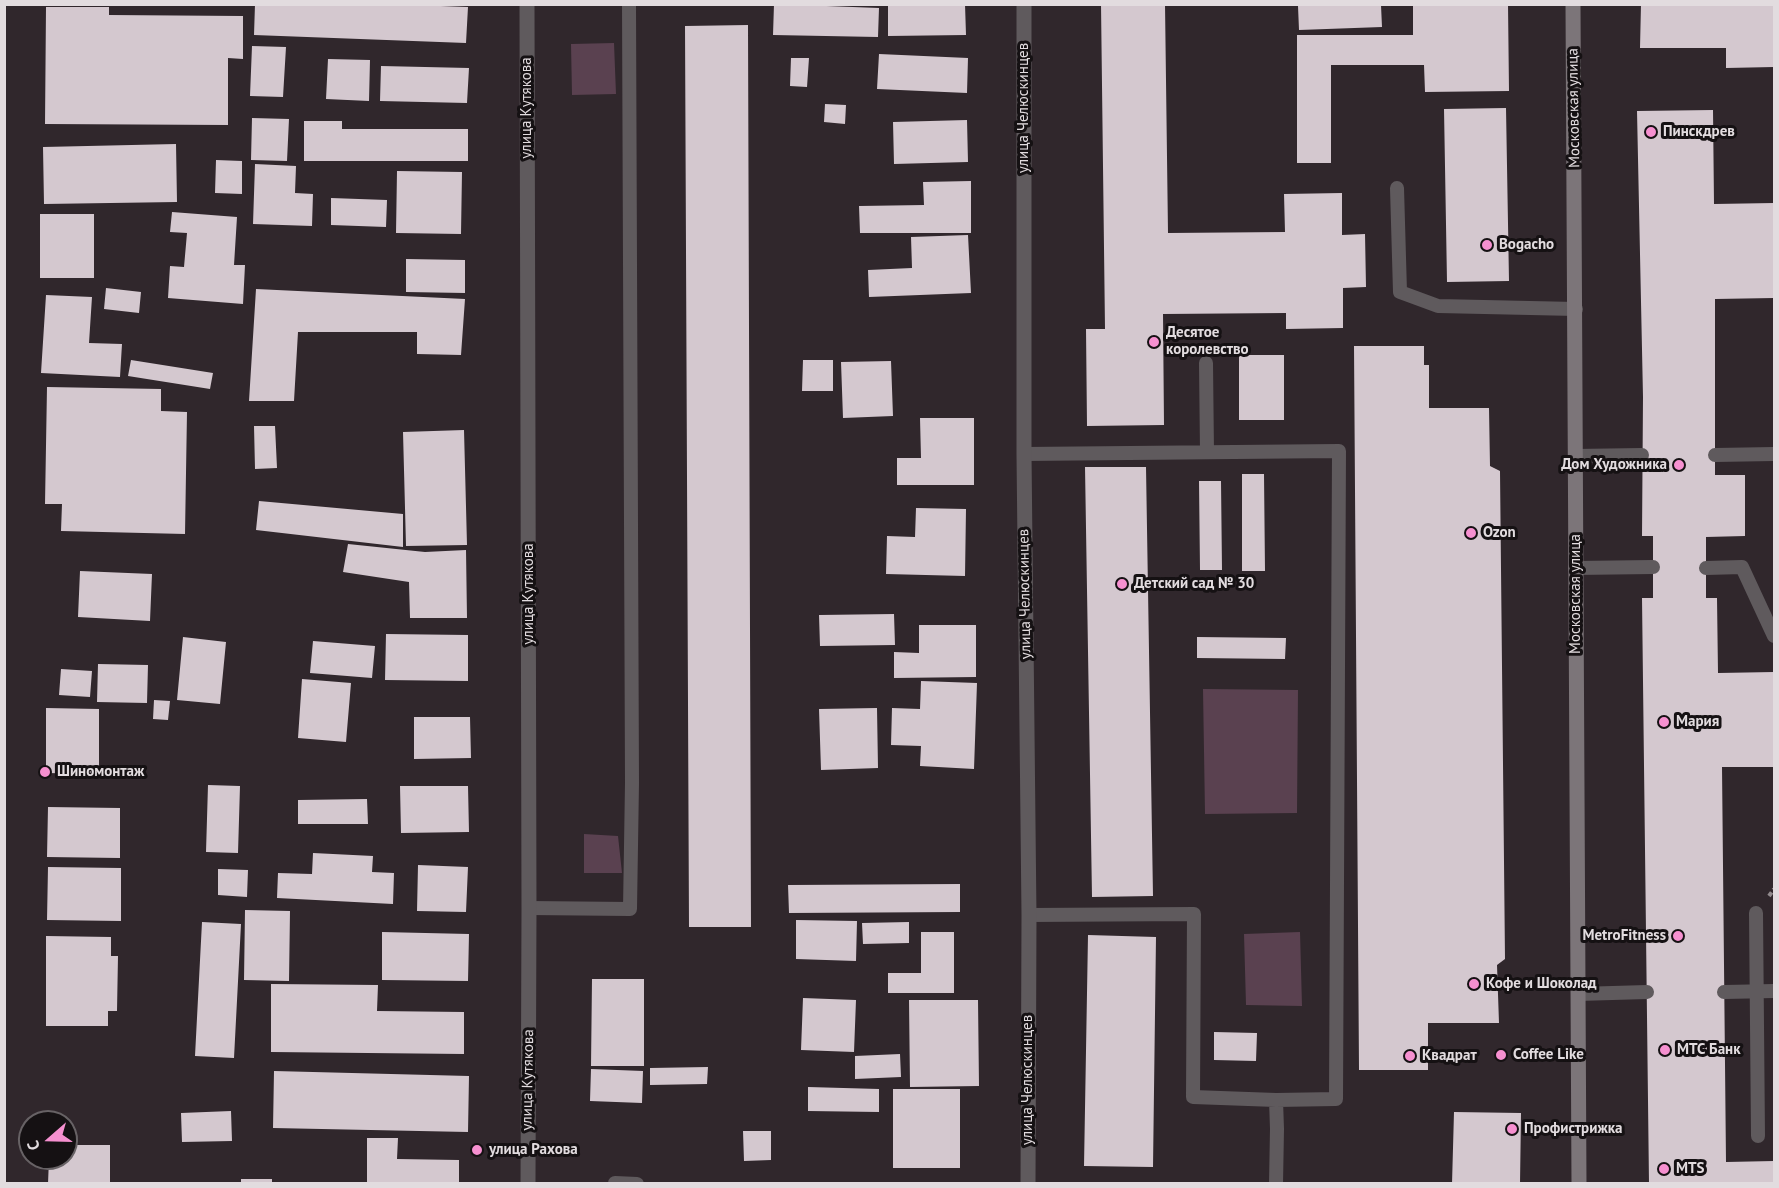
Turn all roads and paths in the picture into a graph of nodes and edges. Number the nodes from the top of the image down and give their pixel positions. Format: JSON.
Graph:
{"nodes":[{"id":1,"x":527,"y":4,"type":"edge"},
{"id":2,"x":629,"y":4,"type":"edge"},
{"id":3,"x":1024,"y":4,"type":"edge"},
{"id":4,"x":1573,"y":4,"type":"edge"},
{"id":5,"x":1397,"y":188,"type":"dead end"},
{"id":6,"x":1576,"y":309,"type":"junction"},
{"id":7,"x":1206,"y":363,"type":"dead end"},
{"id":8,"x":1207,"y":452,"type":"junction"},
{"id":9,"x":1024,"y":454,"type":"junction"},
{"id":10,"x":1774,"y":454,"type":"edge"},
{"id":11,"x":1642,"y":455,"type":"dead end"},
{"id":12,"x":1714,"y":455,"type":"dead end"},
{"id":13,"x":1575,"y":456,"type":"junction"},
{"id":14,"x":1653,"y":567,"type":"dead end"},
{"id":15,"x":1575,"y":568,"type":"junction"},
{"id":16,"x":1706,"y":568,"type":"dead end"},
{"id":17,"x":1774,"y":636,"type":"edge"},
{"id":18,"x":529,"y":908,"type":"junction"},
{"id":19,"x":1756,"y":913,"type":"dead end"},
{"id":20,"x":1029,"y":915,"type":"junction"},
{"id":21,"x":1757,"y":991,"type":"junction"},
{"id":22,"x":1774,"y":991,"type":"edge"},
{"id":23,"x":1647,"y":992,"type":"dead end"},
{"id":24,"x":1724,"y":992,"type":"dead end"},
{"id":25,"x":1578,"y":994,"type":"junction"},
{"id":26,"x":1276,"y":1100,"type":"junction"},
{"id":27,"x":1758,"y":1136,"type":"dead end"},
{"id":28,"x":615,"y":1183,"type":"edge"},
{"id":29,"x":528,"y":1184,"type":"edge"},
{"id":30,"x":638,"y":1184,"type":"edge"},
{"id":31,"x":1028,"y":1184,"type":"edge"},
{"id":32,"x":1276,"y":1184,"type":"edge"},
{"id":33,"x":1579,"y":1184,"type":"edge"}],
"edges":[{"from":1,"to":18,"type":"street","name":"улица Кутякова"},
{"from":2,"to":18,"type":"lane"},
{"from":3,"to":9,"type":"street","name":"улица Челюскинцев"},
{"from":4,"to":6,"type":"main road","name":"Московская улица"},
{"from":5,"to":6,"type":"lane"},
{"from":6,"to":13,"type":"main road","name":"Московская улица"},
{"from":7,"to":8,"type":"lane"},
{"from":8,"to":9,"type":"lane"},
{"from":8,"to":26,"type":"lane"},
{"from":9,"to":20,"type":"street","name":"улица Челюскинцев"},
{"from":10,"to":12,"type":"lane"},
{"from":11,"to":13,"type":"lane"},
{"from":13,"to":15,"type":"main road","name":"Московская улица"},
{"from":14,"to":15,"type":"lane"},
{"from":15,"to":25,"type":"main road","name":"Московская улица"},
{"from":16,"to":17,"type":"lane"},
{"from":18,"to":29,"type":"street","name":"улица Кутякова"},
{"from":19,"to":21,"type":"lane"},
{"from":20,"to":26,"type":"lane"},
{"from":20,"to":31,"type":"street","name":"улица Челюскинцев"},
{"from":21,"to":22,"type":"lane"},
{"from":21,"to":24,"type":"lane"},
{"from":21,"to":27,"type":"lane"},
{"from":23,"to":25,"type":"lane"},
{"from":25,"to":33,"type":"main road","name":"Московская улица"},
{"from":26,"to":32,"type":"lane"},
{"from":28,"to":30,"type":"lane"}]}
